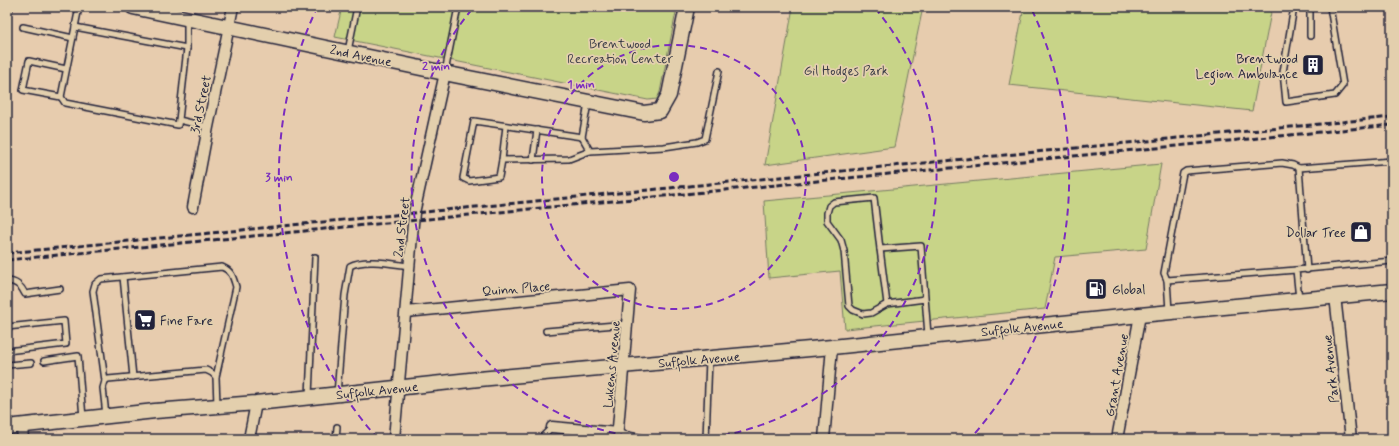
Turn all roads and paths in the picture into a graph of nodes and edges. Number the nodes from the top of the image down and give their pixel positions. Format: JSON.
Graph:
{"nodes":[{"id":1,"x":79,"y":7,"type":"edge"},
{"id":2,"x":133,"y":7,"type":"edge"},
{"id":3,"x":233,"y":7,"type":"edge"},
{"id":4,"x":357,"y":7,"type":"edge"},
{"id":5,"x":458,"y":7,"type":"edge"},
{"id":6,"x":687,"y":7,"type":"edge"},
{"id":7,"x":1294,"y":7,"type":"edge"},
{"id":8,"x":1310,"y":7,"type":"edge"},
{"id":9,"x":1330,"y":7,"type":"edge"},
{"id":10,"x":167,"y":10,"type":"edge"},
{"id":11,"x":187,"y":19,"type":"junction"},
{"id":12,"x":75,"y":27,"type":"junction"},
{"id":13,"x":230,"y":27,"type":"junction"},
{"id":14,"x":23,"y":28,"type":"dead end"},
{"id":15,"x":1310,"y":36,"type":"dead end"},
{"id":16,"x":73,"y":38,"type":"junction"},
{"id":17,"x":187,"y":48,"type":"junction"},
{"id":18,"x":348,"y":52,"type":"junction"},
{"id":19,"x":66,"y":69,"type":"junction"},
{"id":20,"x":719,"y":71,"type":"dead end"},
{"id":21,"x":445,"y":73,"type":"junction"},
{"id":22,"x":61,"y":97,"type":"junction"},
{"id":23,"x":588,"y":102,"type":"junction"},
{"id":24,"x":178,"y":120,"type":"junction"},
{"id":25,"x":506,"y":126,"type":"junction"},
{"id":26,"x":208,"y":127,"type":"junction"},
{"id":27,"x":537,"y":130,"type":"junction"},
{"id":28,"x":582,"y":137,"type":"junction"},
{"id":29,"x":590,"y":151,"type":"junction"},
{"id":30,"x":502,"y":160,"type":"junction"},
{"id":31,"x":533,"y":160,"type":"junction"},
{"id":32,"x":1392,"y":161,"type":"edge"},
{"id":33,"x":1299,"y":168,"type":"junction"},
{"id":34,"x":193,"y":207,"type":"dead end"},
{"id":35,"x":880,"y":249,"type":"junction"},
{"id":36,"x":315,"y":257,"type":"dead end"},
{"id":37,"x":1392,"y":261,"type":"edge"},
{"id":38,"x":409,"y":266,"type":"junction"},
{"id":39,"x":1296,"y":270,"type":"junction"},
{"id":40,"x":1307,"y":270,"type":"junction"},
{"id":41,"x":123,"y":277,"type":"junction"},
{"id":42,"x":1167,"y":280,"type":"junction"},
{"id":43,"x":7,"y":281,"type":"edge"},
{"id":44,"x":60,"y":289,"type":"dead end"},
{"id":45,"x":630,"y":290,"type":"joint"},
{"id":46,"x":1392,"y":291,"type":"edge"},
{"id":47,"x":1335,"y":296,"type":"junction"},
{"id":48,"x":925,"y":299,"type":"junction"},
{"id":49,"x":1300,"y":300,"type":"junction"},
{"id":50,"x":886,"y":304,"type":"junction"},
{"id":51,"x":406,"y":312,"type":"junction"},
{"id":52,"x":1169,"y":312,"type":"junction"},
{"id":53,"x":1140,"y":315,"type":"junction"},
{"id":54,"x":627,"y":324,"type":"junction"},
{"id":55,"x":7,"y":326,"type":"edge"},
{"id":56,"x":546,"y":331,"type":"dead end"},
{"id":57,"x":929,"y":337,"type":"junction"},
{"id":58,"x":832,"y":347,"type":"junction"},
{"id":59,"x":7,"y":351,"type":"edge"},
{"id":60,"x":709,"y":358,"type":"junction"},
{"id":61,"x":44,"y":360,"type":"dead end"},
{"id":62,"x":31,"y":363,"type":"dead end"},
{"id":63,"x":7,"y":365,"type":"edge"},
{"id":64,"x":624,"y":365,"type":"junction"},
{"id":65,"x":134,"y":376,"type":"junction"},
{"id":66,"x":216,"y":377,"type":"junction"},
{"id":67,"x":105,"y":381,"type":"junction"},
{"id":68,"x":398,"y":387,"type":"junction"},
{"id":69,"x":337,"y":394,"type":"junction"},
{"id":70,"x":309,"y":397,"type":"junction"},
{"id":71,"x":256,"y":403,"type":"junction"},
{"id":72,"x":217,"y":406,"type":"junction"},
{"id":73,"x":106,"y":416,"type":"junction"},
{"id":74,"x":83,"y":419,"type":"junction"},
{"id":75,"x":552,"y":426,"type":"joint"},
{"id":76,"x":7,"y":427,"type":"edge"},
{"id":77,"x":338,"y":427,"type":"dead end"},
{"id":78,"x":22,"y":432,"type":"edge"},
{"id":79,"x":618,"y":436,"type":"edge"},
{"id":80,"x":249,"y":439,"type":"edge"},
{"id":81,"x":336,"y":439,"type":"edge"},
{"id":82,"x":394,"y":439,"type":"edge"},
{"id":83,"x":540,"y":439,"type":"edge"},
{"id":84,"x":648,"y":439,"type":"edge"},
{"id":85,"x":706,"y":439,"type":"edge"},
{"id":86,"x":824,"y":439,"type":"edge"},
{"id":87,"x":1117,"y":439,"type":"edge"},
{"id":88,"x":1351,"y":439,"type":"edge"}],
"edges":[{"from":1,"to":12,"type":"lane"},
{"from":2,"to":10,"type":"main road","name":"2nd Avenue"},
{"from":3,"to":13,"type":"street","name":"3rd Street"},
{"from":4,"to":18,"type":"lane"},
{"from":5,"to":21,"type":"lane"},
{"from":6,"to":23,"type":"main road","name":"2nd Avenue"},
{"from":7,"to":9,"type":"lane"},
{"from":8,"to":15,"type":"lane"},
{"from":10,"to":11,"type":"main road","name":"2nd Avenue"},
{"from":11,"to":13,"type":"main road","name":"2nd Avenue"},
{"from":11,"to":17,"type":"lane"},
{"from":12,"to":16,"type":"lane"},
{"from":12,"to":17,"type":"lane"},
{"from":13,"to":18,"type":"main road","name":"2nd Avenue"},
{"from":13,"to":26,"type":"street","name":"3rd Street"},
{"from":14,"to":16,"type":"lane"},
{"from":16,"to":19,"type":"lane"},
{"from":17,"to":24,"type":"lane"},
{"from":18,"to":21,"type":"main road","name":"2nd Avenue"},
{"from":19,"to":22,"type":"lane"},
{"from":19,"to":22,"type":"lane"},
{"from":20,"to":29,"type":"lane"},
{"from":21,"to":23,"type":"main road","name":"2nd Avenue"},
{"from":21,"to":38,"type":"street","name":"2nd Street"},
{"from":22,"to":24,"type":"lane"},
{"from":23,"to":28,"type":"lane"},
{"from":24,"to":26,"type":"lane"},
{"from":25,"to":27,"type":"lane"},
{"from":25,"to":30,"type":"lane"},
{"from":25,"to":30,"type":"lane"},
{"from":26,"to":34,"type":"street","name":"3rd Street"},
{"from":27,"to":28,"type":"lane"},
{"from":27,"to":31,"type":"lane"},
{"from":28,"to":29,"type":"lane"},
{"from":29,"to":31,"type":"lane"},
{"from":30,"to":31,"type":"lane"},
{"from":32,"to":33,"type":"lane"},
{"from":33,"to":40,"type":"lane"},
{"from":33,"to":42,"type":"lane"},
{"from":35,"to":48,"type":"lane"},
{"from":35,"to":50,"type":"lane"},
{"from":35,"to":50,"type":"lane"},
{"from":36,"to":70,"type":"lane"},
{"from":37,"to":40,"type":"lane"},
{"from":38,"to":51,"type":"street","name":"2nd Street"},
{"from":38,"to":69,"type":"lane"},
{"from":39,"to":40,"type":"lane"},
{"from":39,"to":42,"type":"lane"},
{"from":39,"to":49,"type":"lane"},
{"from":41,"to":65,"type":"lane"},
{"from":41,"to":66,"type":"lane"},
{"from":41,"to":67,"type":"lane"},
{"from":42,"to":52,"type":"lane"},
{"from":43,"to":44,"type":"lane"},
{"from":45,"to":51,"type":"street","name":"Quinn Place"},
{"from":45,"to":54,"type":"street","name":"Lukens Avenue"},
{"from":46,"to":47,"type":"main road","name":"Suffolk Avenue"},
{"from":47,"to":49,"type":"main road","name":"Suffolk Avenue"},
{"from":47,"to":88,"type":"street","name":"Park Avenue"},
{"from":48,"to":50,"type":"lane"},
{"from":48,"to":57,"type":"lane"},
{"from":49,"to":52,"type":"main road","name":"Suffolk Avenue"},
{"from":51,"to":68,"type":"street","name":"2nd Street"},
{"from":52,"to":53,"type":"main road","name":"Suffolk Avenue"},
{"from":53,"to":57,"type":"main road","name":"Suffolk Avenue"},
{"from":53,"to":87,"type":"street","name":"Grant Avenue"},
{"from":54,"to":56,"type":"lane"},
{"from":54,"to":64,"type":"street","name":"Lukens Avenue"},
{"from":55,"to":59,"type":"lane"},
{"from":57,"to":58,"type":"main road","name":"Suffolk Avenue"},
{"from":58,"to":60,"type":"main road","name":"Suffolk Avenue"},
{"from":58,"to":86,"type":"street"},
{"from":60,"to":64,"type":"main road","name":"Suffolk Avenue"},
{"from":60,"to":85,"type":"lane"},
{"from":61,"to":74,"type":"lane"},
{"from":62,"to":63,"type":"lane"},
{"from":64,"to":68,"type":"main road","name":"Suffolk Avenue"},
{"from":64,"to":79,"type":"street","name":"Lukens Avenue"},
{"from":65,"to":66,"type":"lane"},
{"from":65,"to":67,"type":"lane"},
{"from":66,"to":72,"type":"lane"},
{"from":67,"to":73,"type":"lane"},
{"from":68,"to":69,"type":"main road","name":"Suffolk Avenue"},
{"from":68,"to":82,"type":"street","name":"2nd Street"},
{"from":69,"to":70,"type":"main road","name":"Suffolk Avenue"},
{"from":70,"to":71,"type":"main road","name":"Suffolk Avenue"},
{"from":71,"to":72,"type":"main road","name":"Suffolk Avenue"},
{"from":71,"to":80,"type":"street"},
{"from":72,"to":73,"type":"main road","name":"Suffolk Avenue"},
{"from":73,"to":74,"type":"main road","name":"Suffolk Avenue"},
{"from":74,"to":78,"type":"main road","name":"Suffolk Avenue"},
{"from":75,"to":79,"type":"street"},
{"from":75,"to":83,"type":"lane"},
{"from":76,"to":78,"type":"main road","name":"Suffolk Avenue"},
{"from":77,"to":81,"type":"lane"},
{"from":79,"to":84,"type":"lane"}]}
